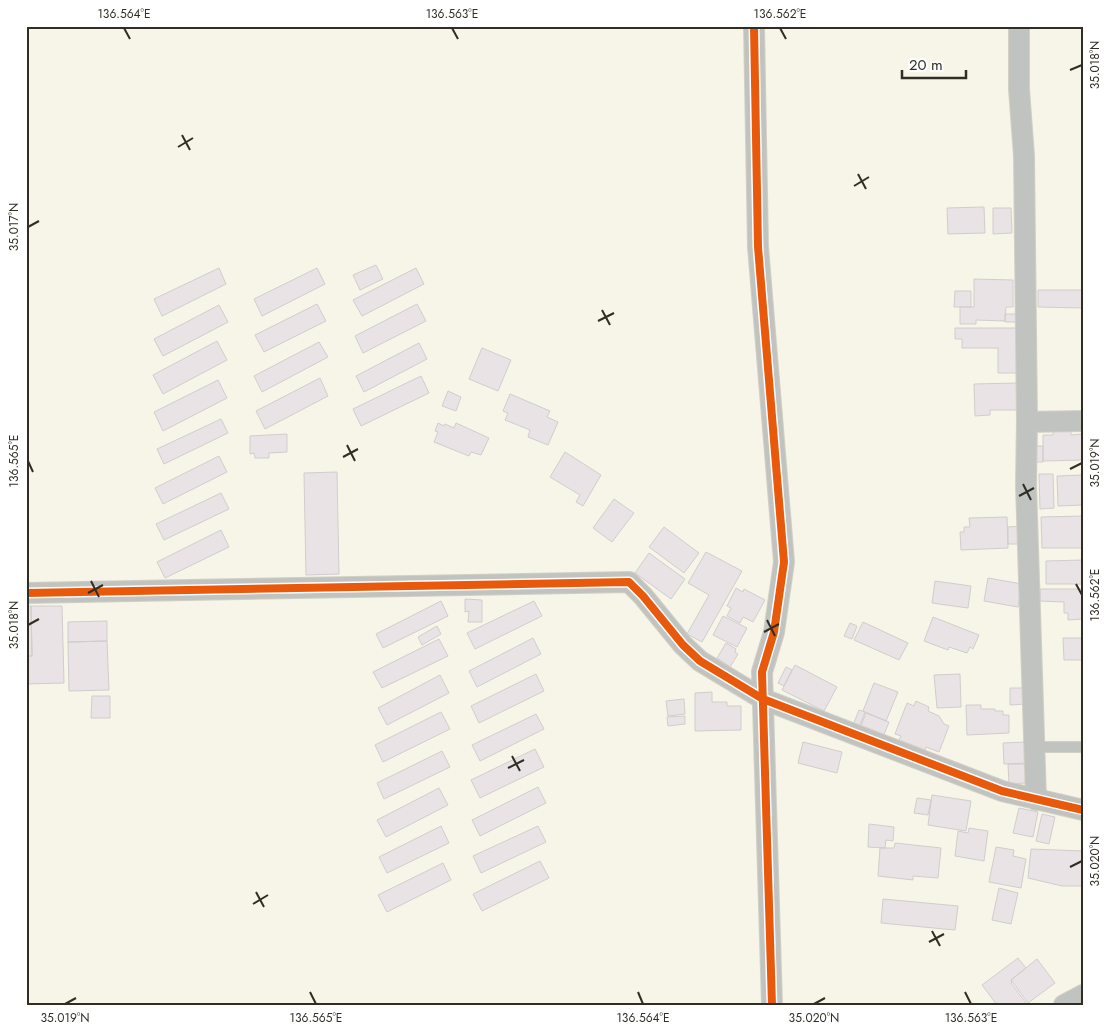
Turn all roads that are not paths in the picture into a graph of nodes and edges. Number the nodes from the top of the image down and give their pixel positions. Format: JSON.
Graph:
{"nodes":[{"id":1,"x":754,"y":26,"type":"edge"},
{"id":2,"x":1019,"y":26,"type":"edge"},
{"id":3,"x":1083,"y":421,"type":"edge"},
{"id":4,"x":1027,"y":422,"type":"junction"},
{"id":5,"x":26,"y":593,"type":"edge"},
{"id":6,"x":763,"y":699,"type":"junction"},
{"id":7,"x":1083,"y":747,"type":"edge"},
{"id":8,"x":1034,"y":748,"type":"junction"},
{"id":9,"x":1036,"y":800,"type":"junction"},
{"id":10,"x":1083,"y":810,"type":"edge"},
{"id":11,"x":1083,"y":995,"type":"edge"},
{"id":12,"x":772,"y":1005,"type":"edge"},
{"id":13,"x":1064,"y":1005,"type":"edge"}],
"edges":[{"from":1,"to":6,"type":"street"},
{"from":2,"to":4,"type":"street"},
{"from":3,"to":4,"type":"street"},
{"from":4,"to":8,"type":"street"},
{"from":5,"to":6,"type":"street"},
{"from":6,"to":9,"type":"street"},
{"from":6,"to":12,"type":"street"},
{"from":7,"to":8,"type":"lane"},
{"from":8,"to":9,"type":"street"},
{"from":9,"to":10,"type":"street"},
{"from":11,"to":13,"type":"street"}]}
